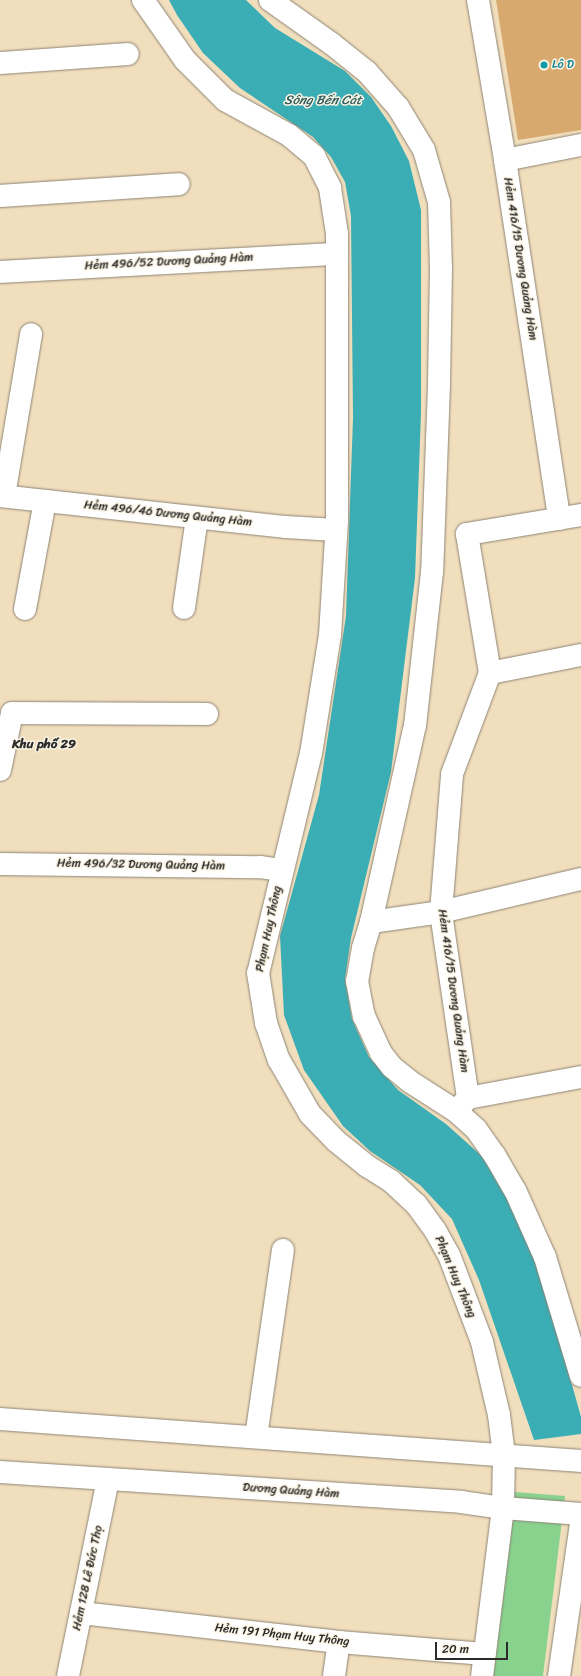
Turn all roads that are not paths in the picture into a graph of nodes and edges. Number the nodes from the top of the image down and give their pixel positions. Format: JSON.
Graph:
{"nodes":[{"id":1,"x":143,"y":0,"type":"edge"},
{"id":2,"x":270,"y":0,"type":"edge"},
{"id":3,"x":478,"y":0,"type":"edge"},
{"id":4,"x":128,"y":54,"type":"dead end"},
{"id":5,"x":0,"y":63,"type":"edge"},
{"id":6,"x":581,"y":145,"type":"edge"},
{"id":7,"x":505,"y":160,"type":"junction"},
{"id":8,"x":179,"y":184,"type":"dead end"},
{"id":9,"x":0,"y":196,"type":"edge"},
{"id":10,"x":337,"y":254,"type":"junction"},
{"id":11,"x":0,"y":272,"type":"edge"},
{"id":12,"x":31,"y":334,"type":"dead end"},
{"id":13,"x":2,"y":496,"type":"edge"},
{"id":14,"x":45,"y":501,"type":"junction"},
{"id":15,"x":581,"y":515,"type":"edge"},
{"id":16,"x":197,"y":518,"type":"junction"},
{"id":17,"x":559,"y":519,"type":"junction"},
{"id":18,"x":336,"y":530,"type":"junction"},
{"id":19,"x":184,"y":608,"type":"dead end"},
{"id":20,"x":25,"y":610,"type":"dead end"},
{"id":21,"x":581,"y":655,"type":"edge"},
{"id":22,"x":490,"y":673,"type":"junction"},
{"id":23,"x":207,"y":714,"type":"dead end"},
{"id":24,"x":0,"y":770,"type":"edge"},
{"id":25,"x":0,"y":864,"type":"edge"},
{"id":26,"x":282,"y":870,"type":"junction"},
{"id":27,"x":581,"y":879,"type":"edge"},
{"id":28,"x":441,"y":912,"type":"junction"},
{"id":29,"x":371,"y":922,"type":"junction"},
{"id":30,"x":581,"y":1077,"type":"edge"},
{"id":31,"x":462,"y":1104,"type":"junction"},
{"id":32,"x":284,"y":1250,"type":"dead end"},
{"id":33,"x":581,"y":1376,"type":"edge"},
{"id":34,"x":0,"y":1418,"type":"edge"},
{"id":35,"x":256,"y":1437,"type":"junction"},
{"id":36,"x":504,"y":1455,"type":"junction"},
{"id":37,"x":581,"y":1461,"type":"edge"},
{"id":38,"x":0,"y":1472,"type":"edge"},
{"id":39,"x":108,"y":1480,"type":"junction"},
{"id":40,"x":503,"y":1508,"type":"junction"},
{"id":41,"x":581,"y":1514,"type":"edge"},
{"id":42,"x":581,"y":1524,"type":"edge"},
{"id":43,"x":81,"y":1613,"type":"junction"},
{"id":44,"x":339,"y":1642,"type":"junction"},
{"id":45,"x":485,"y":1654,"type":"junction"},
{"id":46,"x":68,"y":1676,"type":"edge"},
{"id":47,"x":334,"y":1676,"type":"edge"},
{"id":48,"x":482,"y":1676,"type":"edge"},
{"id":49,"x":559,"y":1676,"type":"edge"}],
"edges":[{"from":1,"to":10,"type":"street","name":"Phạm Huy Thông"},
{"from":2,"to":29,"type":"street"},
{"from":3,"to":7,"type":"street","name":"Hẻm 416/15 Dương Quảng Hàm"},
{"from":4,"to":5,"type":"street"},
{"from":6,"to":7,"type":"street"},
{"from":7,"to":17,"type":"street","name":"Hẻm 416/15 Dương Quảng Hàm"},
{"from":8,"to":9,"type":"street"},
{"from":10,"to":11,"type":"street","name":"Hẻm 496/52 Dương Quảng Hàm"},
{"from":10,"to":18,"type":"street","name":"Phạm Huy Thông"},
{"from":12,"to":13,"type":"street"},
{"from":13,"to":14,"type":"street","name":"Hẻm 496/46 Dương Quảng Hàm"},
{"from":14,"to":16,"type":"street","name":"Hẻm 496/46 Dương Quảng Hàm"},
{"from":14,"to":20,"type":"street"},
{"from":15,"to":17,"type":"street"},
{"from":16,"to":18,"type":"street","name":"Hẻm 496/46 Dương Quảng Hàm"},
{"from":16,"to":19,"type":"street"},
{"from":17,"to":22,"type":"street"},
{"from":18,"to":26,"type":"street","name":"Phạm Huy Thông"},
{"from":21,"to":22,"type":"street"},
{"from":22,"to":28,"type":"street","name":"Hẻm 416/15 Dương Quảng Hàm"},
{"from":23,"to":24,"type":"street"},
{"from":25,"to":26,"type":"street","name":"Hẻm 496/32 Dương Quảng Hàm"},
{"from":26,"to":36,"type":"street","name":"Phạm Huy Thông"},
{"from":27,"to":28,"type":"street"},
{"from":28,"to":29,"type":"street"},
{"from":28,"to":31,"type":"street","name":"Hẻm 416/15 Dương Quảng Hàm"},
{"from":29,"to":31,"type":"street"},
{"from":30,"to":31,"type":"street"},
{"from":31,"to":33,"type":"street"},
{"from":32,"to":35,"type":"street"},
{"from":34,"to":35,"type":"street"},
{"from":35,"to":36,"type":"street"},
{"from":36,"to":37,"type":"street"},
{"from":36,"to":40,"type":"street","name":"Phạm Huy Thông"},
{"from":38,"to":39,"type":"street","name":"Dương Quảng Hàm"},
{"from":39,"to":40,"type":"street","name":"Dương Quảng Hàm"},
{"from":39,"to":43,"type":"street","name":"Hẻm 128 Lê Đức Thọ"},
{"from":40,"to":41,"type":"street","name":"Dương Quảng Hàm"},
{"from":40,"to":45,"type":"street","name":"Phạm Huy Thông"},
{"from":42,"to":49,"type":"street"},
{"from":43,"to":44,"type":"street","name":"Hẻm 191 Phạm Huy Thông"},
{"from":43,"to":46,"type":"street","name":"Hẻm 128 Lê Đức Thọ"},
{"from":44,"to":45,"type":"street","name":"Hẻm 191 Phạm Huy Thông"},
{"from":44,"to":47,"type":"street"},
{"from":45,"to":48,"type":"street","name":"Phạm Huy Thông"}]}
